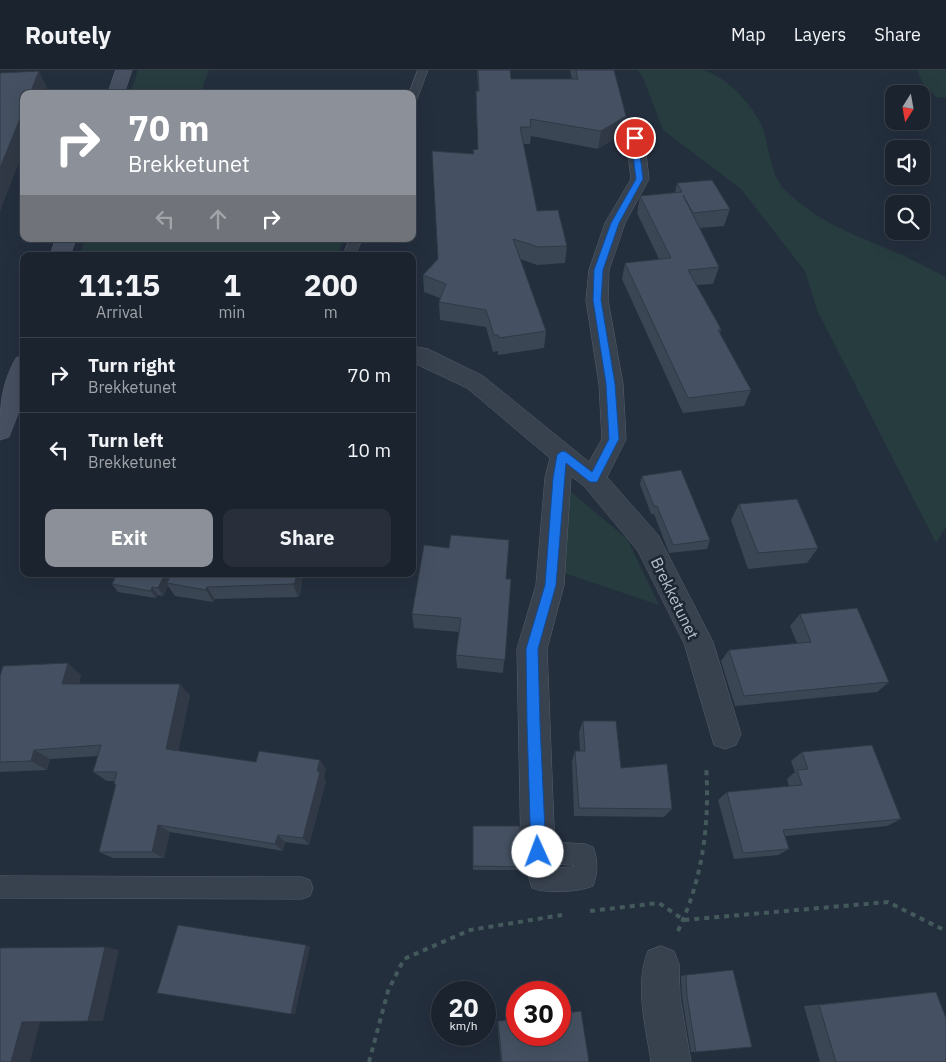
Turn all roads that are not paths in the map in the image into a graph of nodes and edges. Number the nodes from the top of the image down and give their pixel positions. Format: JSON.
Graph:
{"nodes":[{"id":1,"x":124,"y":70,"type":"edge"},
{"id":2,"x":422,"y":70,"type":"edge"},
{"id":3,"x":117,"y":90,"type":"edge"},
{"id":4,"x":415,"y":90,"type":"edge"},
{"id":5,"x":635,"y":138,"type":"dead end"},
{"id":6,"x":416,"y":354,"type":"edge"},
{"id":7,"x":20,"y":380,"type":"edge"},
{"id":8,"x":0,"y":431,"type":"edge"},
{"id":9,"x":562,"y":455,"type":"junction"},
{"id":10,"x":593,"y":479,"type":"junction"},
{"id":11,"x":725,"y":734,"type":"dead end"},
{"id":12,"x":538,"y":852,"type":"dead end"},
{"id":13,"x":0,"y":886,"type":"edge"},
{"id":14,"x":302,"y":888,"type":"dead end"},
{"id":15,"x":661,"y":980,"type":"dead end"},
{"id":16,"x":671,"y":1062,"type":"edge"}],
"edges":[{"from":1,"to":3,"type":"street"},
{"from":2,"to":4,"type":"lane"},
{"from":5,"to":10,"type":"street"},
{"from":6,"to":9,"type":"street","name":"Brekketunet"},
{"from":7,"to":8,"type":"street"},
{"from":9,"to":10,"type":"street","name":"Brekketunet"},
{"from":9,"to":12,"type":"street"},
{"from":10,"to":11,"type":"street","name":"Brekketunet"},
{"from":13,"to":14,"type":"lane"},
{"from":15,"to":16,"type":"street"}]}
